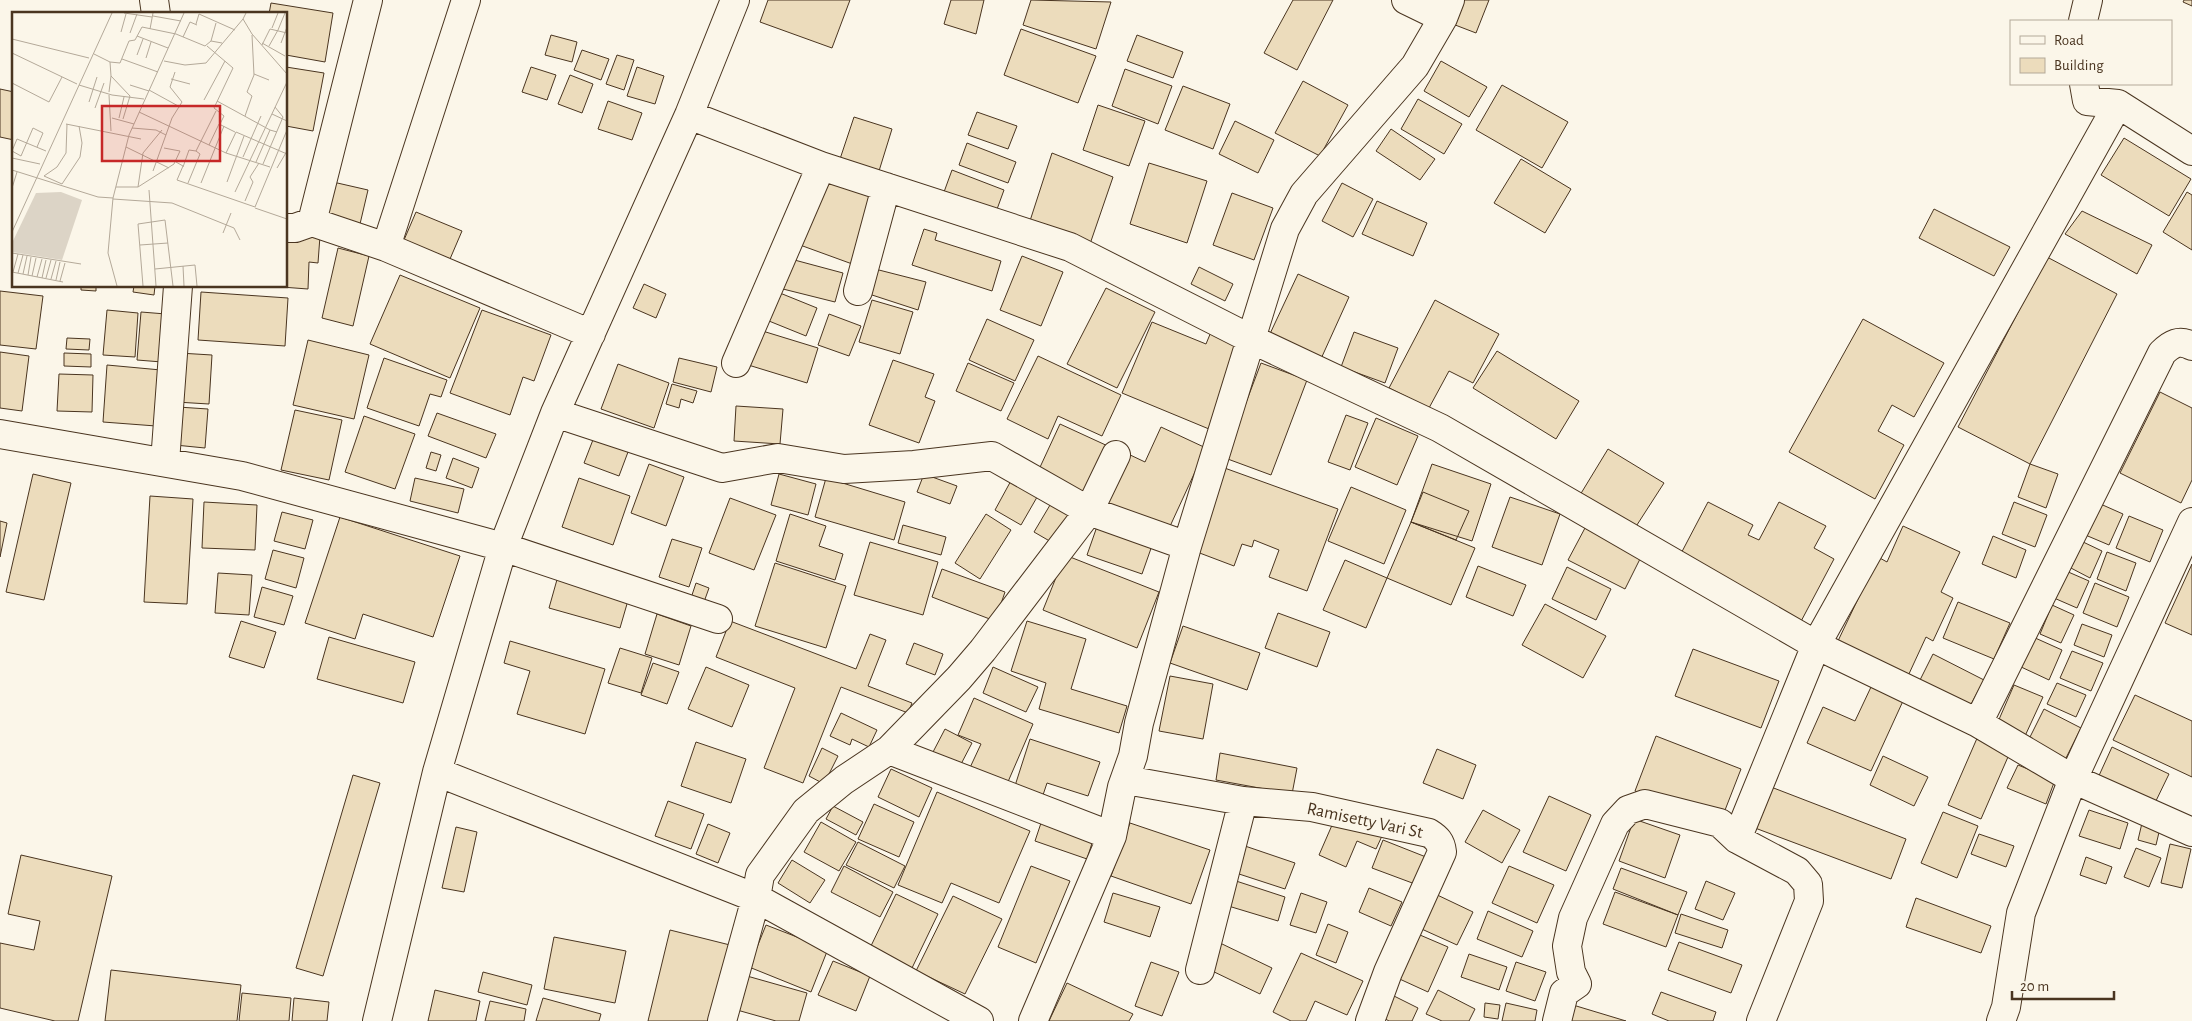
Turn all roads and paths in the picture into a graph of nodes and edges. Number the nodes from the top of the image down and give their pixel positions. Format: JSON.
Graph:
{"nodes":[{"id":1,"x":368,"y":0,"type":"edge"},
{"id":2,"x":466,"y":0,"type":"edge"},
{"id":3,"x":735,"y":0,"type":"edge"},
{"id":4,"x":1406,"y":0,"type":"edge"},
{"id":5,"x":2088,"y":0,"type":"edge"},
{"id":6,"x":1446,"y":9,"type":"edge"},
{"id":7,"x":2082,"y":20,"type":"edge"},
{"id":8,"x":2084,"y":85,"type":"edge"},
{"id":9,"x":2118,"y":104,"type":"junction"},
{"id":10,"x":689,"y":115,"type":"junction"},
{"id":11,"x":2192,"y":151,"type":"edge"},
{"id":12,"x":821,"y":166,"type":"junction"},
{"id":13,"x":886,"y":187,"type":"junction"},
{"id":14,"x":299,"y":225,"type":"edge"},
{"id":15,"x":386,"y":247,"type":"junction"},
{"id":16,"x":178,"y":288,"type":"edge"},
{"id":17,"x":858,"y":291,"type":"dead end"},
{"id":18,"x":591,"y":334,"type":"junction"},
{"id":19,"x":2190,"y":338,"type":"edge"},
{"id":20,"x":1251,"y":339,"type":"junction"},
{"id":21,"x":736,"y":363,"type":"dead end"},
{"id":22,"x":555,"y":413,"type":"junction"},
{"id":23,"x":0,"y":434,"type":"edge"},
{"id":24,"x":1116,"y":455,"type":"dead end"},
{"id":25,"x":165,"y":462,"type":"junction"},
{"id":26,"x":1089,"y":511,"type":"junction"},
{"id":27,"x":2192,"y":522,"type":"edge"},
{"id":28,"x":1187,"y":546,"type":"junction"},
{"id":29,"x":503,"y":547,"type":"junction"},
{"id":30,"x":718,"y":619,"type":"dead end"},
{"id":31,"x":1816,"y":645,"type":"junction"},
{"id":32,"x":1978,"y":723,"type":"junction"},
{"id":33,"x":889,"y":750,"type":"junction"},
{"id":34,"x":437,"y":772,"type":"junction"},
{"id":35,"x":2073,"y":779,"type":"junction"},
{"id":36,"x":1126,"y":780,"type":"junction"},
{"id":37,"x":1243,"y":801,"type":"junction"},
{"id":38,"x":2192,"y":832,"type":"edge"},
{"id":39,"x":1112,"y":836,"type":"junction"},
{"id":40,"x":1737,"y":839,"type":"junction"},
{"id":41,"x":756,"y":898,"type":"junction"},
{"id":42,"x":1200,"y":970,"type":"dead end"},
{"id":43,"x":377,"y":1021,"type":"edge"},
{"id":44,"x":722,"y":1021,"type":"edge"},
{"id":45,"x":979,"y":1021,"type":"edge"},
{"id":46,"x":1033,"y":1021,"type":"edge"},
{"id":47,"x":1370,"y":1021,"type":"edge"},
{"id":48,"x":1557,"y":1021,"type":"edge"},
{"id":49,"x":1761,"y":1021,"type":"edge"},
{"id":50,"x":2001,"y":1021,"type":"edge"}],
"edges":[{"from":1,"to":14,"type":"street"},
{"from":2,"to":15,"type":"street"},
{"from":3,"to":10,"type":"street"},
{"from":4,"to":6,"type":"street"},
{"from":5,"to":7,"type":"street"},
{"from":6,"to":20,"type":"street"},
{"from":8,"to":9,"type":"street"},
{"from":9,"to":11,"type":"street"},
{"from":9,"to":31,"type":"street"},
{"from":10,"to":12,"type":"street"},
{"from":10,"to":18,"type":"street"},
{"from":12,"to":13,"type":"street"},
{"from":12,"to":21,"type":"street"},
{"from":13,"to":17,"type":"street"},
{"from":13,"to":20,"type":"street"},
{"from":14,"to":15,"type":"street"},
{"from":15,"to":18,"type":"street"},
{"from":16,"to":25,"type":"street"},
{"from":18,"to":22,"type":"street"},
{"from":19,"to":32,"type":"street"},
{"from":20,"to":28,"type":"street"},
{"from":20,"to":31,"type":"street"},
{"from":22,"to":26,"type":"street"},
{"from":22,"to":29,"type":"street"},
{"from":23,"to":25,"type":"street"},
{"from":24,"to":26,"type":"street"},
{"from":25,"to":29,"type":"street"},
{"from":26,"to":28,"type":"street"},
{"from":26,"to":33,"type":"street"},
{"from":27,"to":35,"type":"street"},
{"from":28,"to":36,"type":"street"},
{"from":29,"to":30,"type":"street"},
{"from":29,"to":34,"type":"street"},
{"from":31,"to":32,"type":"street"},
{"from":31,"to":40,"type":"street"},
{"from":32,"to":35,"type":"street"},
{"from":33,"to":39,"type":"street"},
{"from":33,"to":41,"type":"street"},
{"from":34,"to":41,"type":"street"},
{"from":34,"to":43,"type":"street"},
{"from":35,"to":38,"type":"street"},
{"from":35,"to":50,"type":"street"},
{"from":36,"to":37,"type":"street","name":"Ramisetty Vari St"},
{"from":36,"to":39,"type":"street"},
{"from":37,"to":42,"type":"street"},
{"from":37,"to":47,"type":"street","name":"Ramisetty Vari St"},
{"from":39,"to":46,"type":"street"},
{"from":40,"to":48,"type":"street"},
{"from":40,"to":49,"type":"street"},
{"from":41,"to":44,"type":"street"},
{"from":41,"to":45,"type":"street"}]}
